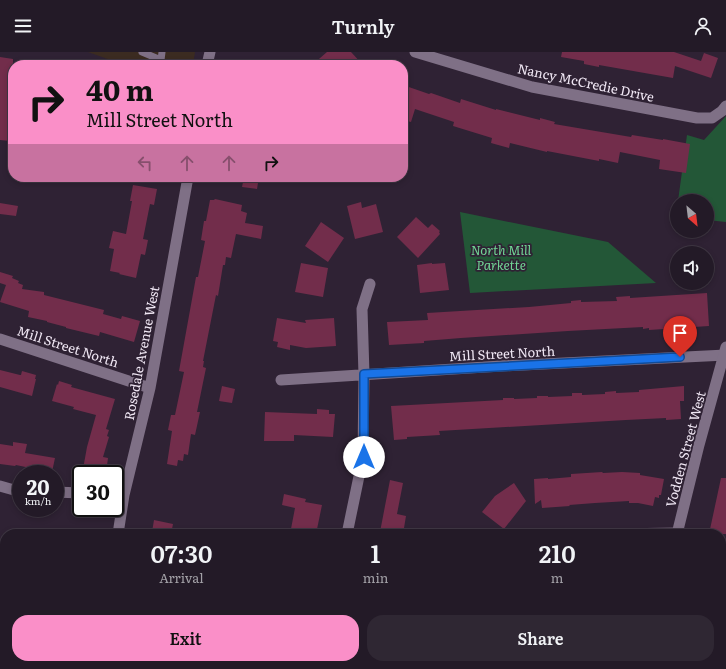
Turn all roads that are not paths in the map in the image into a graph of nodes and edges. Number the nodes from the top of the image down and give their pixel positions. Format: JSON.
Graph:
{"nodes":[{"id":1,"x":142,"y":52,"type":"edge"},
{"id":2,"x":162,"y":52,"type":"edge"},
{"id":3,"x":415,"y":52,"type":"edge"},
{"id":4,"x":726,"y":106,"type":"edge"},
{"id":5,"x":187,"y":182,"type":"edge"},
{"id":6,"x":370,"y":284,"type":"dead end"},
{"id":7,"x":0,"y":339,"type":"edge"},
{"id":8,"x":725,"y":352,"type":"edge"},
{"id":9,"x":364,"y":374,"type":"junction"},
{"id":10,"x":281,"y":380,"type":"dead end"},
{"id":11,"x":150,"y":388,"type":"junction"},
{"id":12,"x":124,"y":481,"type":"edge"},
{"id":13,"x":0,"y":486,"type":"edge"},
{"id":14,"x":12,"y":489,"type":"edge"},
{"id":15,"x":119,"y":517,"type":"edge"},
{"id":16,"x":118,"y":529,"type":"edge"},
{"id":17,"x":348,"y":529,"type":"edge"},
{"id":18,"x":678,"y":529,"type":"edge"}],
"edges":[{"from":1,"to":2,"type":"lane"},
{"from":3,"to":4,"type":"street","name":"Nancy McCredie Drive"},
{"from":5,"to":11,"type":"street","name":"Rosedale Avenue West"},
{"from":6,"to":9,"type":"street"},
{"from":7,"to":11,"type":"street","name":"Mill Street North"},
{"from":8,"to":9,"type":"street","name":"Mill Street North"},
{"from":8,"to":18,"type":"street","name":"Vodden Street West"},
{"from":9,"to":10,"type":"street","name":"Mill Street North"},
{"from":9,"to":17,"type":"street"},
{"from":11,"to":12,"type":"street","name":"Rosedale Avenue West"},
{"from":13,"to":14,"type":"street"},
{"from":15,"to":16,"type":"street","name":"Rosedale Avenue West"}]}
